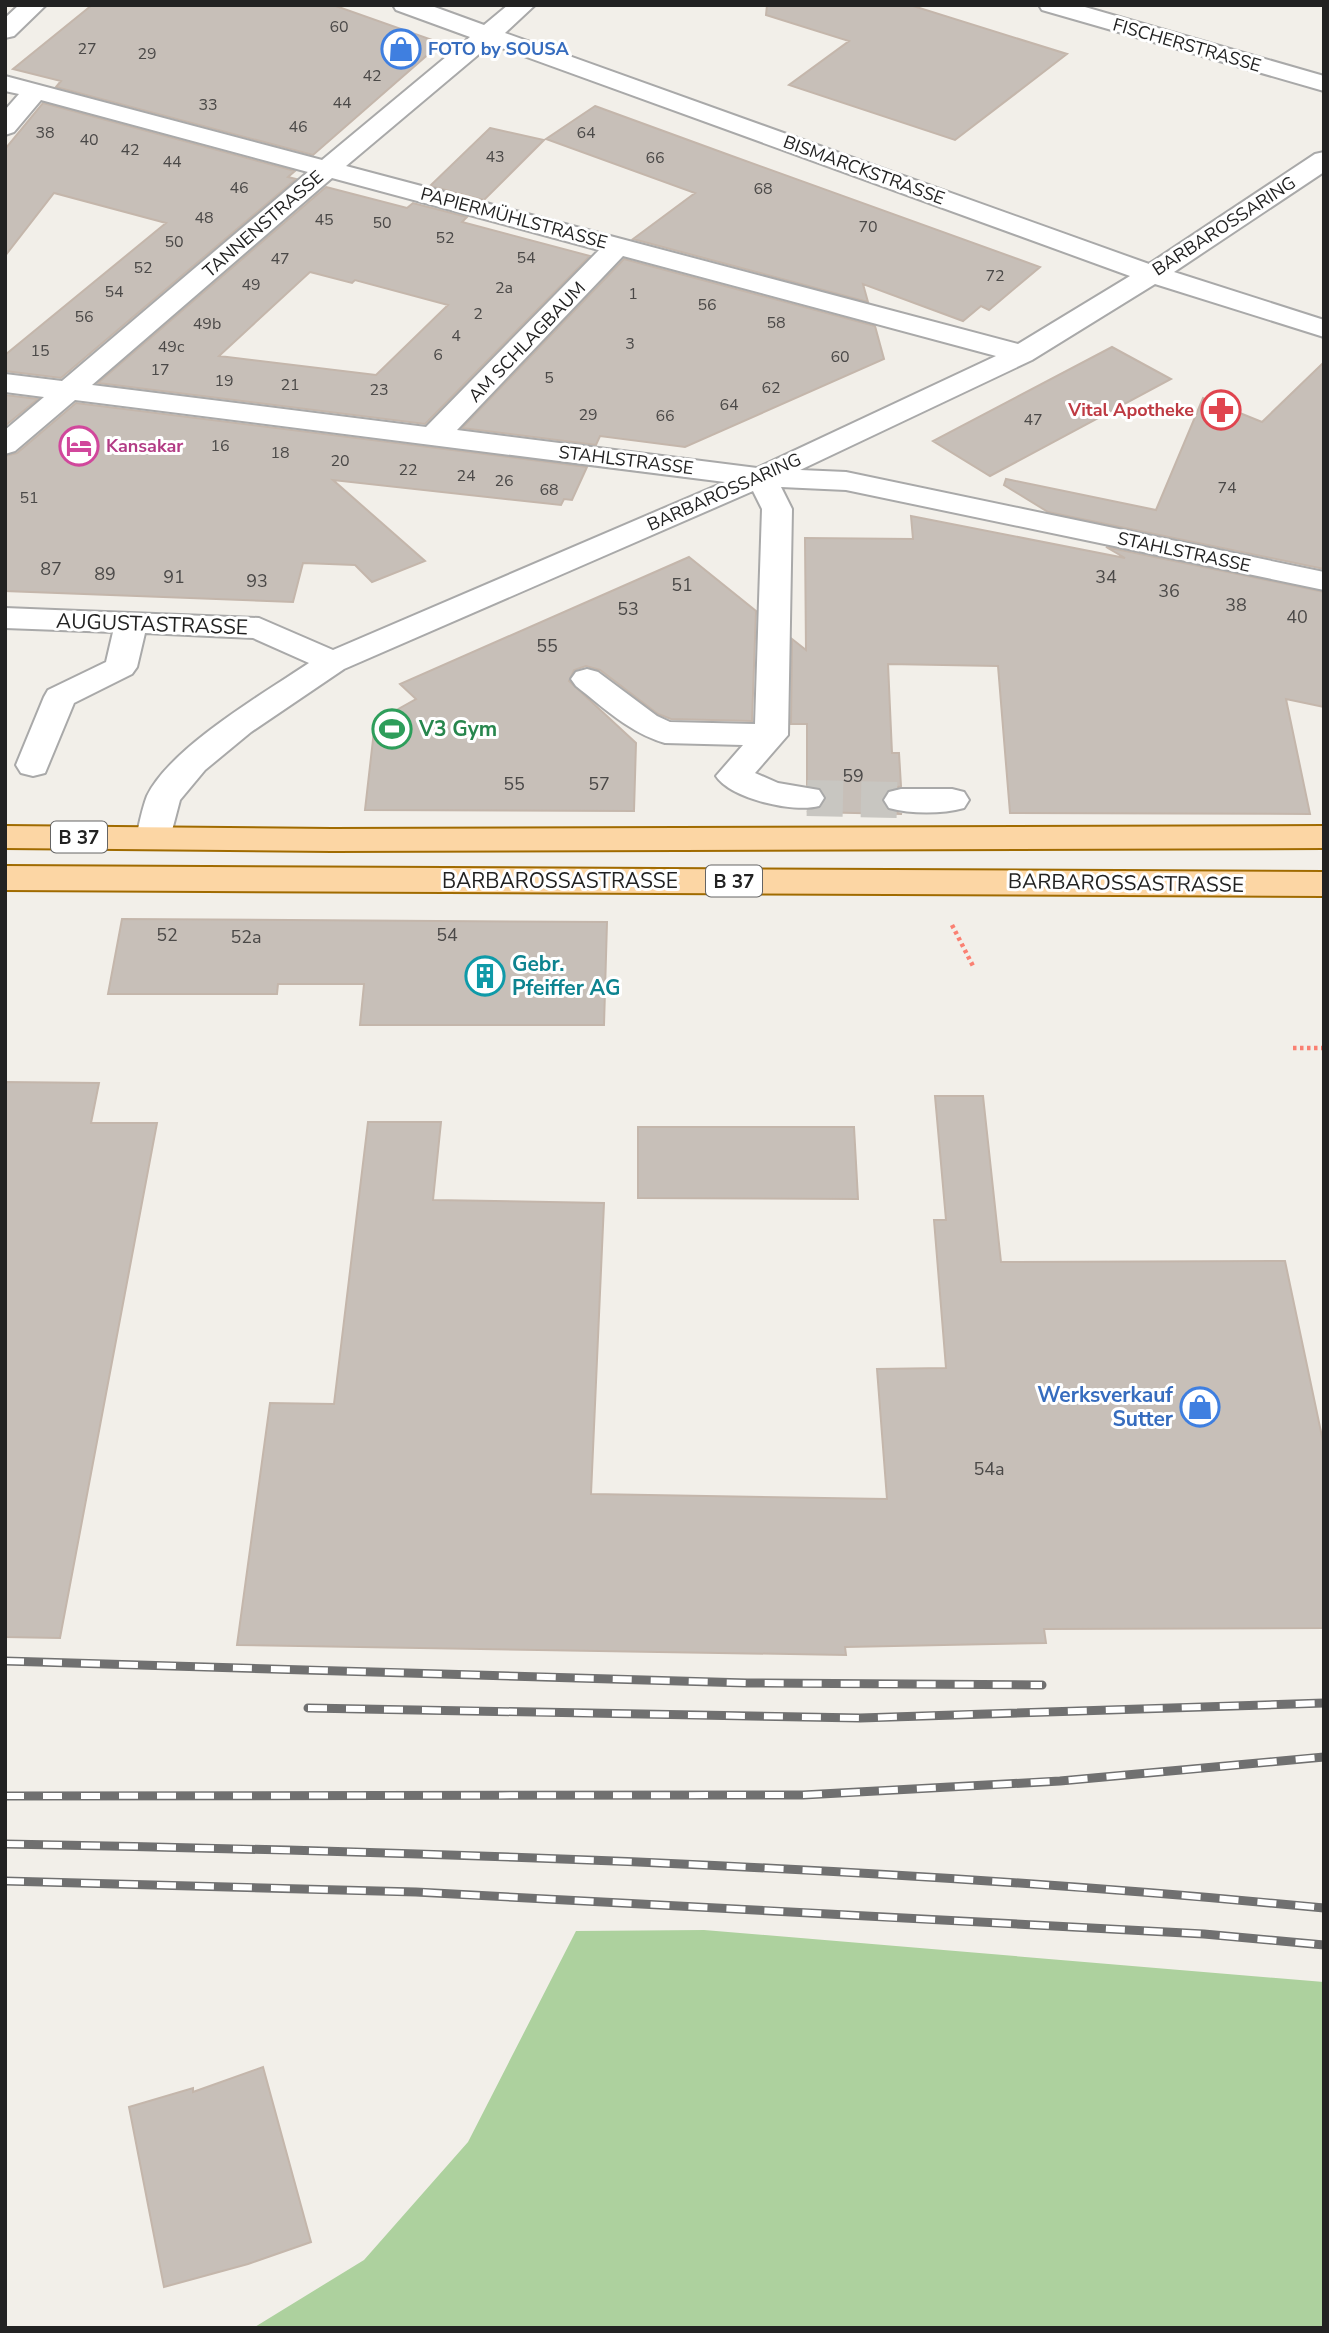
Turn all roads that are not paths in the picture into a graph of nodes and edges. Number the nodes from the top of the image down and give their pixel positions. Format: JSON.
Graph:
{"nodes":[{"id":1,"x":34,"y":5,"type":"edge"},
{"id":2,"x":405,"y":5,"type":"edge"},
{"id":3,"x":523,"y":5,"type":"edge"},
{"id":4,"x":1051,"y":5,"type":"edge"},
{"id":5,"x":1086,"y":10,"type":"edge"},
{"id":6,"x":5,"y":32,"type":"edge"},
{"id":7,"x":489,"y":35,"type":"junction"},
{"id":8,"x":5,"y":83,"type":"edge"},
{"id":9,"x":1324,"y":84,"type":"edge"},
{"id":10,"x":35,"y":91,"type":"junction"},
{"id":11,"x":5,"y":127,"type":"edge"},
{"id":12,"x":1324,"y":160,"type":"edge"},
{"id":13,"x":327,"y":169,"type":"junction"},
{"id":14,"x":618,"y":246,"type":"junction"},
{"id":15,"x":1152,"y":274,"type":"junction"},
{"id":16,"x":1324,"y":329,"type":"edge"},
{"id":17,"x":1023,"y":354,"type":"junction"},
{"id":18,"x":5,"y":383,"type":"edge"},
{"id":19,"x":69,"y":391,"type":"junction"},
{"id":20,"x":434,"y":435,"type":"junction"},
{"id":21,"x":5,"y":444,"type":"edge"},
{"id":22,"x":761,"y":477,"type":"junction"},
{"id":23,"x":1324,"y":581,"type":"edge"},
{"id":24,"x":5,"y":618,"type":"edge"},
{"id":25,"x":131,"y":623,"type":"junction"},
{"id":26,"x":334,"y":662,"type":"junction"},
{"id":27,"x":587,"y":679,"type":"dead end"},
{"id":28,"x":771,"y":736,"type":"junction"},
{"id":29,"x":33,"y":765,"type":"dead end"},
{"id":30,"x":807,"y":798,"type":"tunnel mouth"},
{"id":31,"x":901,"y":800,"type":"tunnel mouth"},
{"id":32,"x":952,"y":800,"type":"dead end"},
{"id":33,"x":5,"y":837,"type":"edge"},
{"id":34,"x":1324,"y":837,"type":"edge"},
{"id":35,"x":153,"y":838,"type":"junction"},
{"id":36,"x":5,"y":878,"type":"edge"},
{"id":37,"x":144,"y":880,"type":"junction"},
{"id":38,"x":1324,"y":884,"type":"edge"}],
"edges":[{"from":1,"to":6,"type":"street"},
{"from":2,"to":7,"type":"street","name":"BISMARCKSTRASSE"},
{"from":3,"to":7,"type":"street","name":"TANNENSTRASSE"},
{"from":4,"to":5,"type":"street","name":"FISCHERSTRASSE"},
{"from":5,"to":9,"type":"street","name":"FISCHERSTRASSE"},
{"from":7,"to":13,"type":"street","name":"TANNENSTRASSE"},
{"from":7,"to":15,"type":"street","name":"BISMARCKSTRASSE"},
{"from":8,"to":10,"type":"street","name":"PAPIERMÜHLSTRASSE"},
{"from":10,"to":11,"type":"street"},
{"from":10,"to":13,"type":"street","name":"PAPIERMÜHLSTRASSE"},
{"from":12,"to":15,"type":"street","name":"BARBAROSSARING"},
{"from":13,"to":14,"type":"street","name":"PAPIERMÜHLSTRASSE"},
{"from":13,"to":19,"type":"street","name":"TANNENSTRASSE"},
{"from":14,"to":17,"type":"street","name":"PAPIERMÜHLSTRASSE"},
{"from":14,"to":20,"type":"street","name":"AM SCHLAGBAUM"},
{"from":15,"to":16,"type":"street","name":"BISMARCKSTRASSE"},
{"from":15,"to":17,"type":"street","name":"BARBAROSSARING"},
{"from":17,"to":22,"type":"street","name":"BARBAROSSARING"},
{"from":18,"to":19,"type":"street","name":"STAHLSTRASSE"},
{"from":19,"to":20,"type":"street","name":"STAHLSTRASSE"},
{"from":19,"to":21,"type":"street","name":"TANNENSTRASSE"},
{"from":20,"to":22,"type":"street","name":"STAHLSTRASSE"},
{"from":22,"to":23,"type":"street","name":"STAHLSTRASSE"},
{"from":22,"to":26,"type":"street","name":"BARBAROSSARING"},
{"from":22,"to":28,"type":"street"},
{"from":24,"to":25,"type":"street","name":"AUGUSTASTRASSE"},
{"from":25,"to":26,"type":"street","name":"AUGUSTASTRASSE"},
{"from":25,"to":29,"type":"street"},
{"from":26,"to":35,"type":"street","name":"BARBAROSSARING"},
{"from":27,"to":28,"type":"street"},
{"from":28,"to":30,"type":"street"},
{"from":31,"to":32,"type":"street"},
{"from":33,"to":35,"type":"main road","name":"BARBAROSSASTRASSE","number":"B 37"},
{"from":34,"to":35,"type":"main road","name":"BARBAROSSASTRASSE","number":"B 37"},
{"from":35,"to":37,"type":"main road"},
{"from":36,"to":37,"type":"main road","name":"BARBAROSSASTRASSE","number":"B 37"},
{"from":37,"to":38,"type":"main road","name":"BARBAROSSASTRASSE","number":"B 37"}]}
